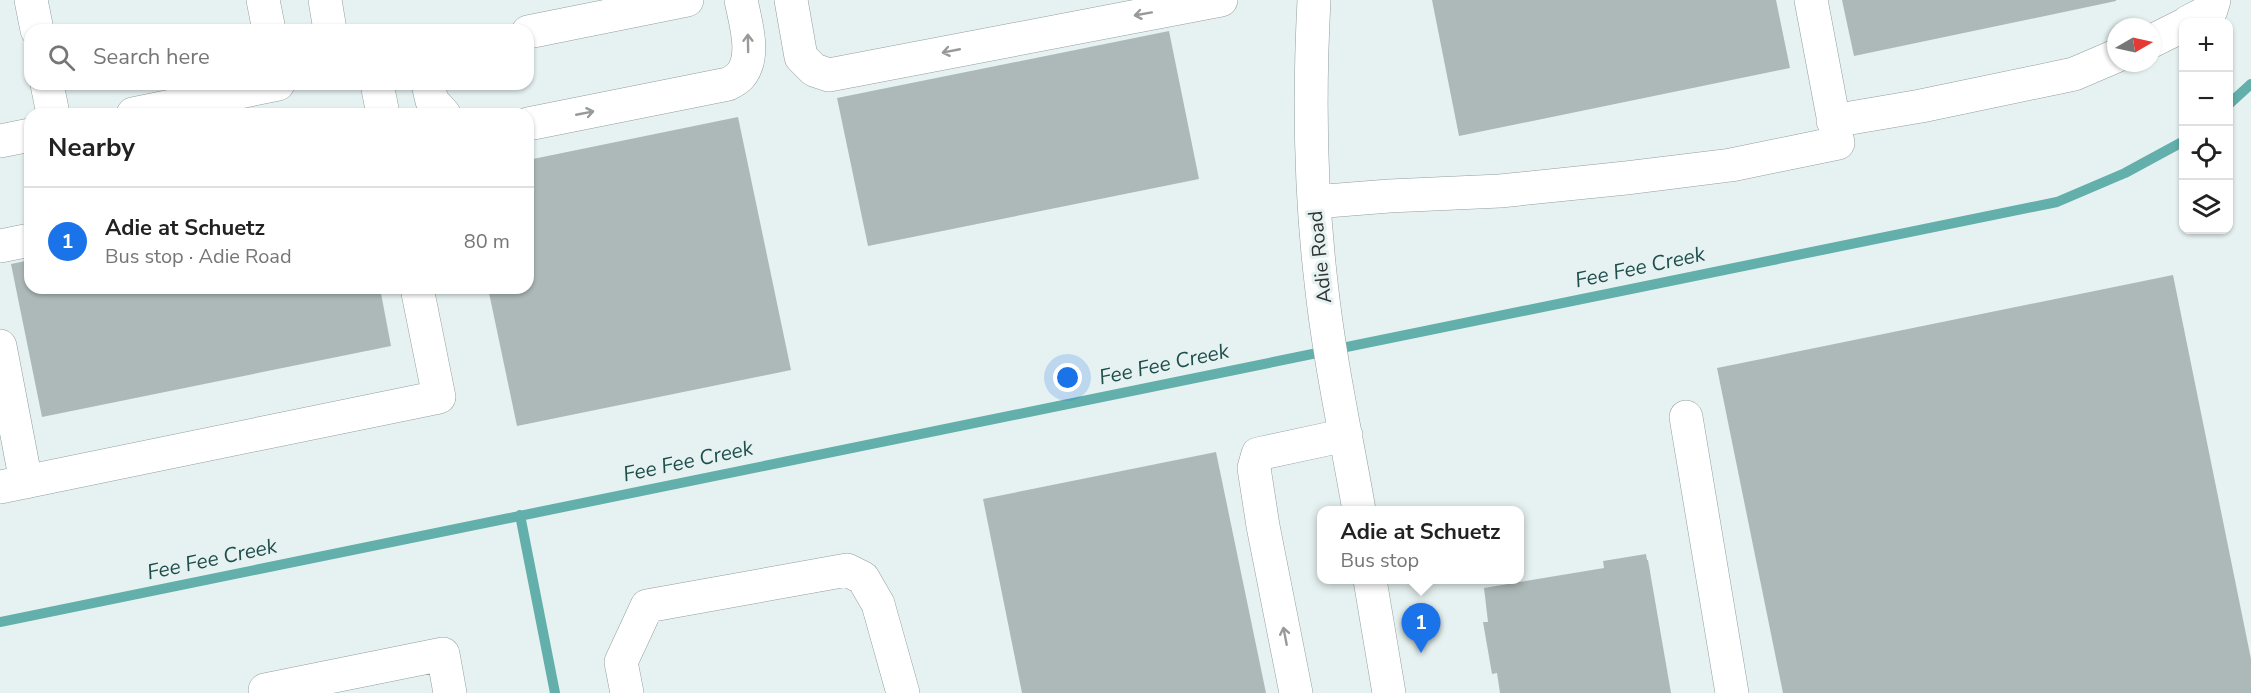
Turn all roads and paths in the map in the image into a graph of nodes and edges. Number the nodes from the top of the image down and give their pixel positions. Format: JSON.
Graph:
{"nodes":[{"id":1,"x":31,"y":0,"type":"edge"},
{"id":2,"x":263,"y":0,"type":"edge"},
{"id":3,"x":325,"y":0,"type":"edge"},
{"id":4,"x":687,"y":0,"type":"edge"},
{"id":5,"x":741,"y":0,"type":"edge"},
{"id":6,"x":791,"y":0,"type":"edge"},
{"id":7,"x":1221,"y":0,"type":"edge"},
{"id":8,"x":1314,"y":0,"type":"edge"},
{"id":9,"x":1811,"y":0,"type":"edge"},
{"id":10,"x":2214,"y":0,"type":"edge"},
{"id":11,"x":2196,"y":18,"type":"edge"},
{"id":12,"x":36,"y":24,"type":"edge"},
{"id":13,"x":268,"y":24,"type":"edge"},
{"id":14,"x":329,"y":24,"type":"edge"},
{"id":15,"x":2179,"y":28,"type":"edge"},
{"id":16,"x":534,"y":31,"type":"edge"},
{"id":17,"x":2161,"y":36,"type":"edge"},
{"id":18,"x":2107,"y":60,"type":"edge"},
{"id":19,"x":48,"y":90,"type":"edge"},
{"id":20,"x":249,"y":90,"type":"edge"},
{"id":21,"x":378,"y":90,"type":"edge"},
{"id":22,"x":429,"y":90,"type":"edge"},
{"id":23,"x":52,"y":108,"type":"edge"},
{"id":24,"x":162,"y":108,"type":"edge"},
{"id":25,"x":382,"y":108,"type":"edge"},
{"id":26,"x":438,"y":108,"type":"edge"},
{"id":27,"x":1833,"y":121,"type":"junction"},
{"id":28,"x":534,"y":123,"type":"edge"},
{"id":29,"x":24,"y":136,"type":"edge"},
{"id":30,"x":0,"y":141,"type":"edge"},
{"id":31,"x":1314,"y":202,"type":"junction"},
{"id":32,"x":24,"y":241,"type":"edge"},
{"id":33,"x":0,"y":246,"type":"edge"},
{"id":34,"x":418,"y":294,"type":"edge"},
{"id":35,"x":0,"y":346,"type":"edge"},
{"id":36,"x":1686,"y":417,"type":"dead end"},
{"id":37,"x":1343,"y":420,"type":"junction"},
{"id":38,"x":13,"y":484,"type":"edge"},
{"id":39,"x":1358,"y":506,"type":"edge"},
{"id":40,"x":1371,"y":584,"type":"edge"},
{"id":41,"x":336,"y":685,"type":"edge"},
{"id":42,"x":261,"y":692,"type":"edge"},
{"id":43,"x":450,"y":693,"type":"edge"},
{"id":44,"x":627,"y":693,"type":"edge"},
{"id":45,"x":903,"y":693,"type":"edge"},
{"id":46,"x":1296,"y":693,"type":"edge"},
{"id":47,"x":1389,"y":693,"type":"edge"},
{"id":48,"x":1732,"y":693,"type":"edge"}],
"edges":[{"from":1,"to":12,"type":"street"},
{"from":2,"to":13,"type":"street"},
{"from":3,"to":14,"type":"street"},
{"from":4,"to":16,"type":"street"},
{"from":28,"to":5,"type":"street","one_way":true},
{"from":7,"to":6,"type":"street","one_way":true},
{"from":8,"to":31,"type":"street","name":"Adie Road"},
{"from":9,"to":27,"type":"street"},
{"from":10,"to":11,"type":"street"},
{"from":15,"to":17,"type":"street"},
{"from":18,"to":27,"type":"street"},
{"from":19,"to":23,"type":"street"},
{"from":20,"to":24,"type":"street"},
{"from":21,"to":25,"type":"street"},
{"from":22,"to":26,"type":"street"},
{"from":27,"to":31,"type":"street"},
{"from":29,"to":30,"type":"street"},
{"from":31,"to":37,"type":"street","name":"Adie Road"},
{"from":32,"to":33,"type":"street"},
{"from":34,"to":38,"type":"street"},
{"from":35,"to":38,"type":"street"},
{"from":36,"to":48,"type":"street"},
{"from":37,"to":39,"type":"street","name":"Adie Road"},
{"from":46,"to":37,"type":"street","one_way":true},
{"from":40,"to":47,"type":"street"},
{"from":41,"to":42,"type":"street"},
{"from":41,"to":43,"type":"street"},
{"from":44,"to":45,"type":"street"}]}
